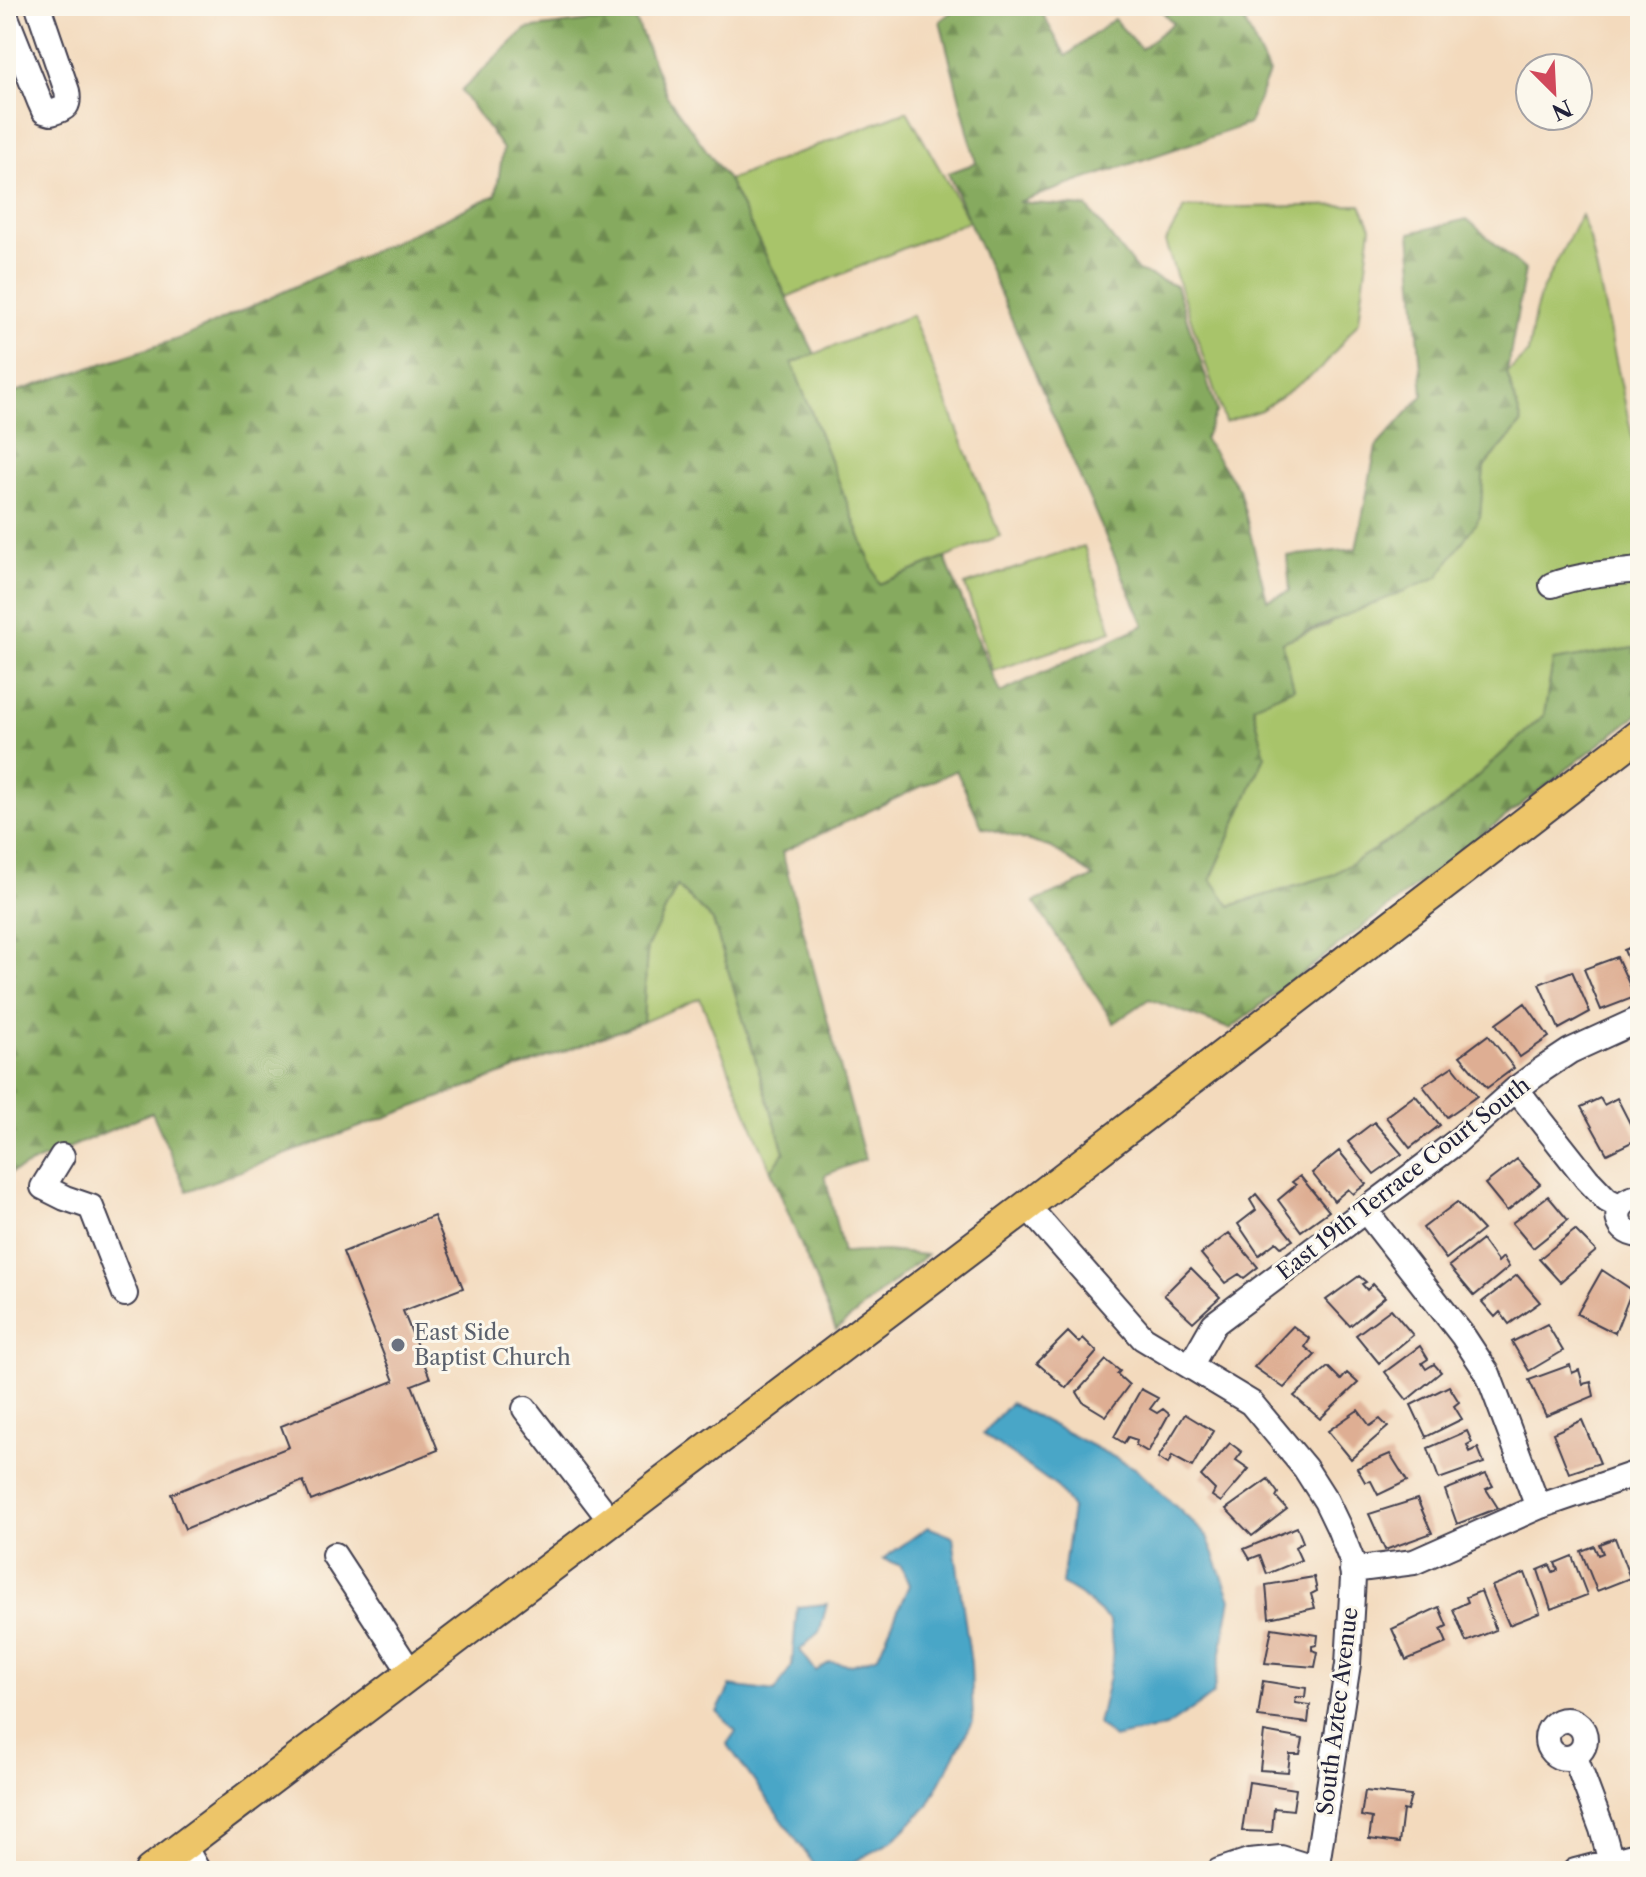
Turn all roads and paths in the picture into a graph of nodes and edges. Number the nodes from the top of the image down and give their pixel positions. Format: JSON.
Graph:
{"nodes":[{"id":1,"x":38,"y":6,"type":"edge"},
{"id":2,"x":6,"y":17,"type":"edge"},
{"id":3,"x":1640,"y":570,"type":"edge"},
{"id":4,"x":1552,"y":585,"type":"dead end"},
{"id":5,"x":1640,"y":734,"type":"edge"},
{"id":6,"x":1640,"y":1019,"type":"edge"},
{"id":7,"x":1516,"y":1089,"type":"junction"},
{"id":8,"x":62,"y":1156,"type":"dead end"},
{"id":9,"x":1630,"y":1202,"type":"edge"},
{"id":10,"x":1027,"y":1206,"type":"junction"},
{"id":11,"x":1365,"y":1210,"type":"junction"},
{"id":12,"x":1640,"y":1235,"type":"edge"},
{"id":13,"x":125,"y":1294,"type":"dead end"},
{"id":14,"x":1190,"y":1366,"type":"junction"},
{"id":15,"x":525,"y":1409,"type":"dead end"},
{"id":16,"x":1640,"y":1472,"type":"edge"},
{"id":17,"x":1538,"y":1507,"type":"junction"},
{"id":18,"x":611,"y":1521,"type":"junction"},
{"id":19,"x":334,"y":1555,"type":"dead end"},
{"id":20,"x":1352,"y":1570,"type":"junction"},
{"id":21,"x":411,"y":1673,"type":"junction"},
{"id":22,"x":1575,"y":1757,"type":"dead end"},
{"id":23,"x":1640,"y":1854,"type":"edge"},
{"id":24,"x":191,"y":1858,"type":"edge"},
{"id":25,"x":1611,"y":1862,"type":"junction"},
{"id":26,"x":150,"y":1871,"type":"edge"},
{"id":27,"x":1219,"y":1871,"type":"edge"},
{"id":28,"x":1318,"y":1871,"type":"edge"},
{"id":29,"x":1575,"y":1871,"type":"edge"}],
"edges":[{"from":1,"to":2,"type":"street"},
{"from":3,"to":4,"type":"street"},
{"from":5,"to":10,"type":"main road"},
{"from":6,"to":7,"type":"street","name":"East 19th Terrace Court South"},
{"from":7,"to":9,"type":"street"},
{"from":7,"to":11,"type":"street","name":"East 19th Terrace Court South"},
{"from":8,"to":13,"type":"street"},
{"from":9,"to":12,"type":"street"},
{"from":10,"to":14,"type":"street","name":"South Aztec Avenue"},
{"from":10,"to":18,"type":"main road"},
{"from":11,"to":14,"type":"street","name":"East 19th Terrace Court South"},
{"from":11,"to":17,"type":"street"},
{"from":14,"to":20,"type":"street","name":"South Aztec Avenue"},
{"from":15,"to":18,"type":"street"},
{"from":16,"to":17,"type":"street"},
{"from":17,"to":20,"type":"street"},
{"from":18,"to":21,"type":"main road"},
{"from":19,"to":21,"type":"street"},
{"from":20,"to":28,"type":"street","name":"South Aztec Avenue"},
{"from":21,"to":24,"type":"main road"},
{"from":22,"to":25,"type":"street"},
{"from":23,"to":25,"type":"street"},
{"from":24,"to":26,"type":"main road"},
{"from":25,"to":29,"type":"street"},
{"from":27,"to":28,"type":"street"}]}
